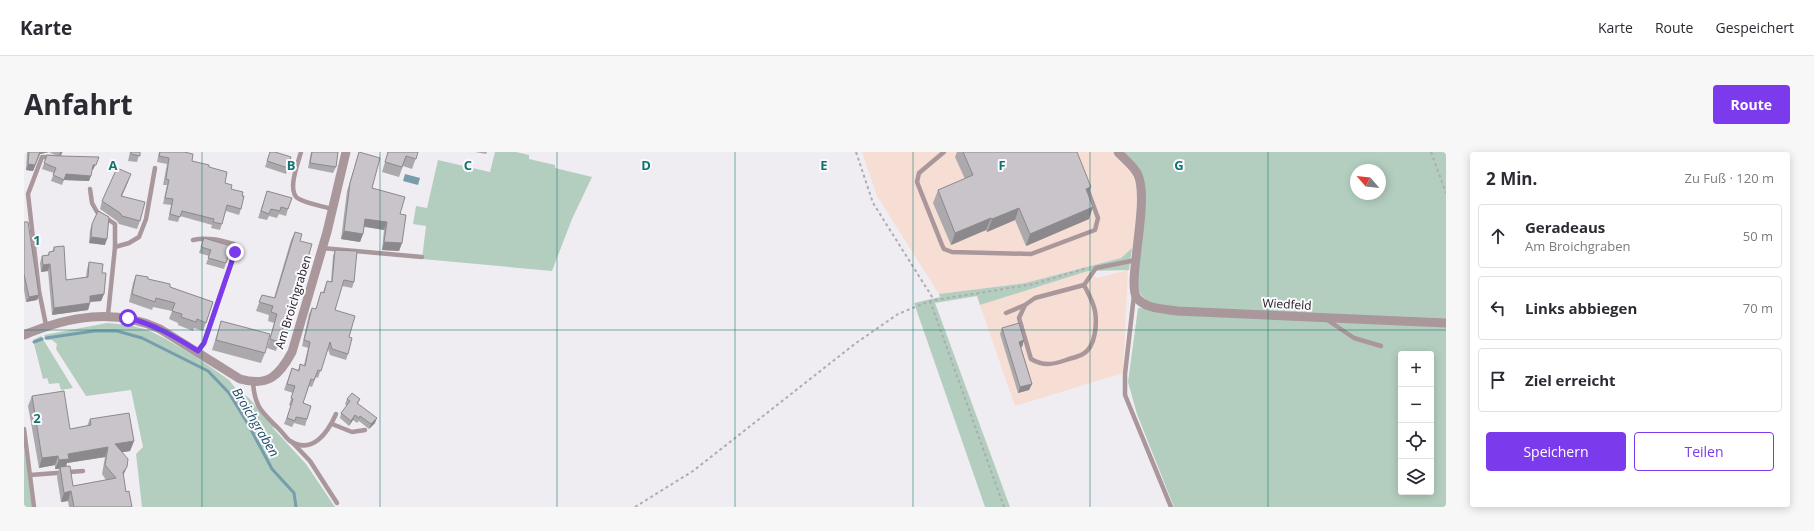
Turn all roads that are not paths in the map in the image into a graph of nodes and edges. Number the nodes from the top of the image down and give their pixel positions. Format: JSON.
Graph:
{"nodes":[{"id":1,"x":301,"y":152,"type":"edge"},
{"id":2,"x":346,"y":152,"type":"edge"},
{"id":3,"x":944,"y":152,"type":"edge"},
{"id":4,"x":1118,"y":152,"type":"edge"},
{"id":5,"x":55,"y":159,"type":"edge"},
{"id":6,"x":155,"y":168,"type":"dead end"},
{"id":7,"x":1084,"y":181,"type":"edge"},
{"id":8,"x":90,"y":189,"type":"dead end"},
{"id":9,"x":332,"y":209,"type":"junction"},
{"id":10,"x":193,"y":240,"type":"dead end"},
{"id":11,"x":115,"y":247,"type":"junction"},
{"id":12,"x":322,"y":248,"type":"junction"},
{"id":13,"x":422,"y":257,"type":"dead end"},
{"id":14,"x":1136,"y":260,"type":"junction"},
{"id":15,"x":1084,"y":285,"type":"junction"},
{"id":16,"x":1134,"y":291,"type":"junction"},
{"id":17,"x":1025,"y":305,"type":"junction"},
{"id":18,"x":1006,"y":313,"type":"dead end"},
{"id":19,"x":108,"y":315,"type":"junction"},
{"id":20,"x":1325,"y":318,"type":"junction"},
{"id":21,"x":1446,"y":323,"type":"edge"},
{"id":22,"x":46,"y":325,"type":"junction"},
{"id":23,"x":24,"y":335,"type":"edge"},
{"id":24,"x":1382,"y":346,"type":"dead end"},
{"id":25,"x":198,"y":351,"type":"junction"},
{"id":26,"x":253,"y":383,"type":"junction"},
{"id":27,"x":336,"y":414,"type":"dead end"},
{"id":28,"x":332,"y":424,"type":"junction"},
{"id":29,"x":24,"y":429,"type":"edge"},
{"id":30,"x":364,"y":430,"type":"dead end"},
{"id":31,"x":291,"y":441,"type":"junction"},
{"id":32,"x":83,"y":471,"type":"dead end"},
{"id":33,"x":30,"y":475,"type":"junction"},
{"id":34,"x":337,"y":503,"type":"dead end"},
{"id":35,"x":34,"y":507,"type":"edge"},
{"id":36,"x":1170,"y":507,"type":"edge"}],
"edges":[{"from":1,"to":9,"type":"lane"},
{"from":2,"to":9,"type":"street","name":"Am Broichgraben"},
{"from":3,"to":7,"type":"lane"},
{"from":4,"to":14,"type":"street"},
{"from":5,"to":22,"type":"lane"},
{"from":6,"to":11,"type":"lane"},
{"from":8,"to":11,"type":"lane"},
{"from":9,"to":12,"type":"street","name":"Am Broichgraben"},
{"from":10,"to":25,"type":"lane"},
{"from":11,"to":19,"type":"lane"},
{"from":12,"to":13,"type":"lane"},
{"from":12,"to":26,"type":"street","name":"Am Broichgraben"},
{"from":14,"to":15,"type":"lane"},
{"from":14,"to":16,"type":"street"},
{"from":15,"to":17,"type":"lane"},
{"from":15,"to":17,"type":"lane"},
{"from":16,"to":20,"type":"street","name":"Wiedfeld"},
{"from":16,"to":36,"type":"lane"},
{"from":17,"to":18,"type":"lane"},
{"from":19,"to":22,"type":"street"},
{"from":19,"to":25,"type":"street"},
{"from":20,"to":21,"type":"street","name":"Wiedfeld"},
{"from":20,"to":24,"type":"lane"},
{"from":22,"to":23,"type":"street"},
{"from":25,"to":26,"type":"street"},
{"from":26,"to":31,"type":"lane"},
{"from":27,"to":28,"type":"lane"},
{"from":28,"to":30,"type":"lane"},
{"from":28,"to":31,"type":"lane"},
{"from":29,"to":33,"type":"lane"},
{"from":31,"to":34,"type":"lane"},
{"from":32,"to":33,"type":"lane"},
{"from":33,"to":35,"type":"lane"}]}
